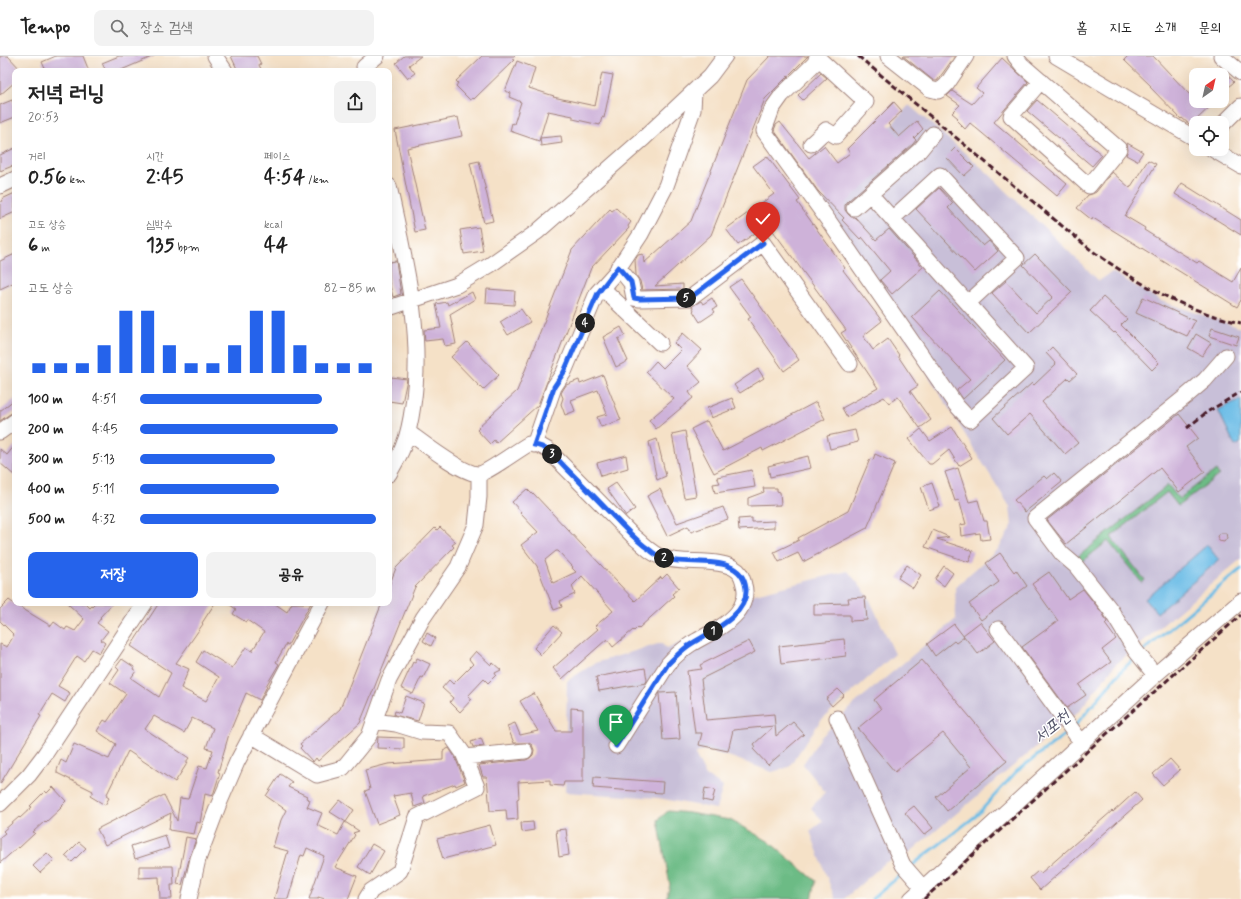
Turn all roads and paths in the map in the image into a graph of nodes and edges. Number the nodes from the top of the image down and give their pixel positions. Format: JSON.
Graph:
{"nodes":[{"id":1,"x":215,"y":56,"type":"edge"},
{"id":2,"x":377,"y":56,"type":"edge"},
{"id":3,"x":725,"y":56,"type":"edge"},
{"id":4,"x":817,"y":56,"type":"edge"},
{"id":5,"x":888,"y":56,"type":"edge"},
{"id":6,"x":966,"y":56,"type":"edge"},
{"id":7,"x":1015,"y":56,"type":"edge"},
{"id":8,"x":1056,"y":56,"type":"edge"},
{"id":9,"x":1221,"y":56,"type":"edge"},
{"id":10,"x":364,"y":65,"type":"edge"},
{"id":11,"x":223,"y":68,"type":"edge"},
{"id":12,"x":1241,"y":73,"type":"edge"},
{"id":13,"x":1041,"y":81,"type":"junction"},
{"id":14,"x":694,"y":91,"type":"junction"},
{"id":15,"x":1241,"y":106,"type":"edge"},
{"id":16,"x":1229,"y":118,"type":"edge"},
{"id":17,"x":933,"y":134,"type":"dead end"},
{"id":18,"x":1189,"y":135,"type":"edge"},
{"id":19,"x":811,"y":144,"type":"dead end"},
{"id":20,"x":1224,"y":156,"type":"edge"},
{"id":21,"x":1241,"y":166,"type":"edge"},
{"id":22,"x":12,"y":180,"type":"edge"},
{"id":23,"x":0,"y":186,"type":"edge"},
{"id":24,"x":870,"y":194,"type":"junction"},
{"id":25,"x":392,"y":200,"type":"edge"},
{"id":26,"x":854,"y":208,"type":"dead end"},
{"id":27,"x":892,"y":219,"type":"junction"},
{"id":28,"x":618,"y":267,"type":"junction"},
{"id":29,"x":602,"y":288,"type":"junction"},
{"id":30,"x":411,"y":302,"type":"junction"},
{"id":31,"x":968,"y":303,"type":"junction"},
{"id":32,"x":392,"y":307,"type":"edge"},
{"id":33,"x":660,"y":343,"type":"dead end"},
{"id":34,"x":1226,"y":356,"type":"dead end"},
{"id":35,"x":850,"y":364,"type":"dead end"},
{"id":36,"x":12,"y":423,"type":"edge"},
{"id":37,"x":0,"y":432,"type":"edge"},
{"id":38,"x":408,"y":432,"type":"junction"},
{"id":39,"x":534,"y":445,"type":"junction"},
{"id":40,"x":392,"y":468,"type":"edge"},
{"id":41,"x":479,"y":474,"type":"junction"},
{"id":42,"x":1241,"y":602,"type":"edge"},
{"id":43,"x":143,"y":606,"type":"edge"},
{"id":44,"x":320,"y":606,"type":"edge"},
{"id":45,"x":998,"y":629,"type":"dead end"},
{"id":46,"x":1150,"y":670,"type":"junction"},
{"id":47,"x":837,"y":718,"type":"dead end"},
{"id":48,"x":374,"y":721,"type":"junction"},
{"id":49,"x":251,"y":735,"type":"junction"},
{"id":50,"x":1079,"y":739,"type":"junction"},
{"id":51,"x":616,"y":746,"type":"dead end"},
{"id":52,"x":525,"y":751,"type":"dead end"},
{"id":53,"x":465,"y":758,"type":"junction"},
{"id":54,"x":0,"y":804,"type":"edge"},
{"id":55,"x":923,"y":888,"type":"junction"},
{"id":56,"x":189,"y":899,"type":"edge"},
{"id":57,"x":366,"y":899,"type":"edge"},
{"id":58,"x":911,"y":899,"type":"edge"}],
"edges":[{"from":1,"to":11,"type":"street"},
{"from":2,"to":10,"type":"street"},
{"from":3,"to":14,"type":"street"},
{"from":4,"to":19,"type":"street"},
{"from":4,"to":31,"type":"street"},
{"from":5,"to":6,"type":"street"},
{"from":7,"to":13,"type":"street"},
{"from":8,"to":18,"type":"street"},
{"from":9,"to":12,"type":"street"},
{"from":13,"to":13,"type":"street"},
{"from":14,"to":28,"type":"street"},
{"from":14,"to":30,"type":"street"},
{"from":15,"to":16,"type":"street"},
{"from":17,"to":24,"type":"street"},
{"from":20,"to":21,"type":"street"},
{"from":22,"to":23,"type":"street"},
{"from":24,"to":26,"type":"street"},
{"from":24,"to":27,"type":"street"},
{"from":25,"to":30,"type":"street"},
{"from":27,"to":31,"type":"street"},
{"from":27,"to":31,"type":"street"},
{"from":28,"to":29,"type":"street"},
{"from":28,"to":35,"type":"street"},
{"from":29,"to":33,"type":"street"},
{"from":29,"to":39,"type":"street"},
{"from":30,"to":32,"type":"street"},
{"from":30,"to":38,"type":"street"},
{"from":34,"to":46,"type":"street"},
{"from":36,"to":37,"type":"street"},
{"from":38,"to":40,"type":"street"},
{"from":38,"to":41,"type":"street"},
{"from":39,"to":41,"type":"street"},
{"from":39,"to":51,"type":"street"},
{"from":41,"to":48,"type":"street"},
{"from":42,"to":46,"type":"street"},
{"from":43,"to":54,"type":"street"},
{"from":44,"to":49,"type":"street"},
{"from":45,"to":50,"type":"street"},
{"from":46,"to":50,"type":"street"},
{"from":47,"to":55,"type":"street"},
{"from":48,"to":49,"type":"street"},
{"from":48,"to":53,"type":"street"},
{"from":49,"to":56,"type":"street"},
{"from":50,"to":55,"type":"street"},
{"from":52,"to":53,"type":"street"},
{"from":53,"to":57,"type":"street"},
{"from":55,"to":58,"type":"street"}]}
